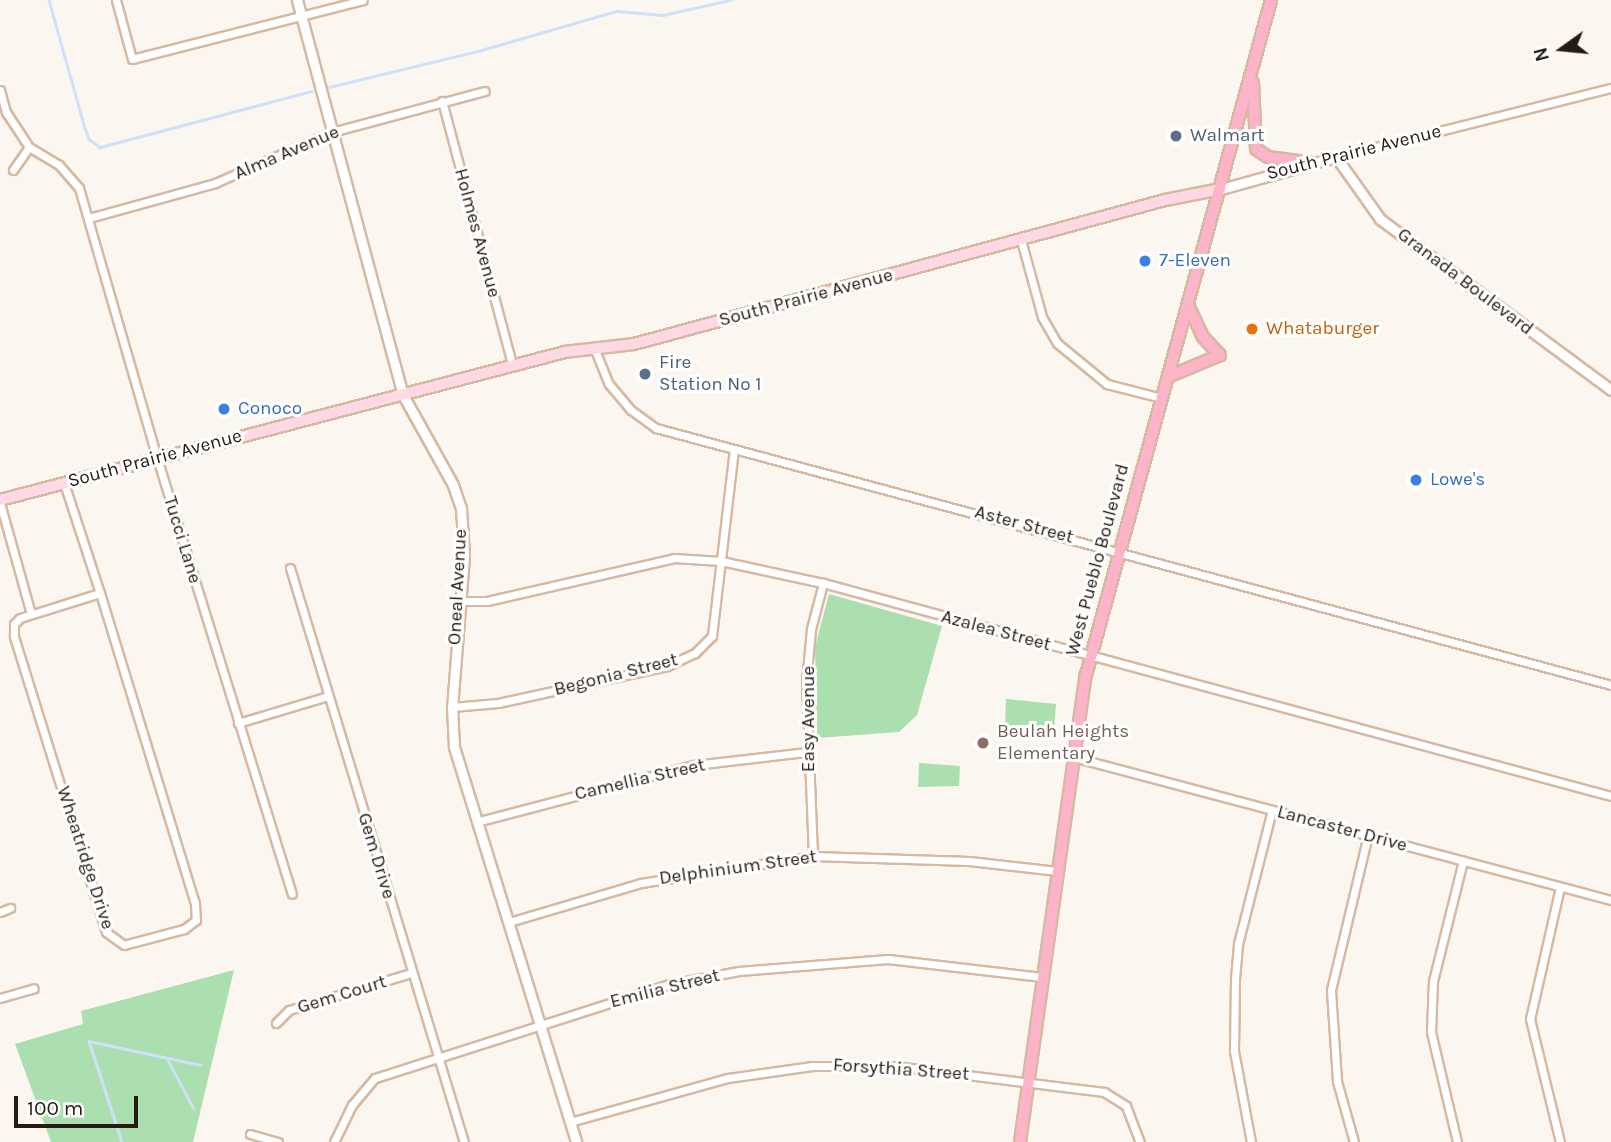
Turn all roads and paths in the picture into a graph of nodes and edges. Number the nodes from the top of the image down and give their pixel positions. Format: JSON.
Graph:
{"nodes":[{"id":1,"x":116,"y":0,"type":"edge"},
{"id":2,"x":297,"y":0,"type":"edge"},
{"id":3,"x":363,"y":0,"type":"edge"},
{"id":4,"x":1271,"y":0,"type":"edge"},
{"id":5,"x":301,"y":16,"type":"junction"},
{"id":6,"x":1253,"y":67,"type":"junction"},
{"id":7,"x":1611,"y":88,"type":"edge"},
{"id":8,"x":0,"y":90,"type":"edge"},
{"id":9,"x":485,"y":90,"type":"dead end"},
{"id":10,"x":442,"y":100,"type":"junction"},
{"id":11,"x":331,"y":132,"type":"junction"},
{"id":12,"x":29,"y":147,"type":"junction"},
{"id":13,"x":1336,"y":157,"type":"junction"},
{"id":14,"x":1312,"y":163,"type":"junction"},
{"id":15,"x":13,"y":170,"type":"dead end"},
{"id":16,"x":1221,"y":189,"type":"junction"},
{"id":17,"x":89,"y":218,"type":"junction"},
{"id":18,"x":1021,"y":240,"type":"junction"},
{"id":19,"x":1188,"y":305,"type":"junction"},
{"id":20,"x":595,"y":350,"type":"junction"},
{"id":21,"x":512,"y":365,"type":"junction"},
{"id":22,"x":1167,"y":377,"type":"junction"},
{"id":23,"x":1611,"y":390,"type":"edge"},
{"id":24,"x":403,"y":395,"type":"junction"},
{"id":25,"x":1162,"y":398,"type":"junction"},
{"id":26,"x":734,"y":450,"type":"junction"},
{"id":27,"x":157,"y":458,"type":"junction"},
{"id":28,"x":64,"y":483,"type":"junction"},
{"id":29,"x":0,"y":501,"type":"edge"},
{"id":30,"x":1118,"y":551,"type":"junction"},
{"id":31,"x":721,"y":561,"type":"junction"},
{"id":32,"x":290,"y":568,"type":"dead end"},
{"id":33,"x":823,"y":583,"type":"junction"},
{"id":34,"x":100,"y":593,"type":"junction"},
{"id":35,"x":458,"y":601,"type":"junction"},
{"id":36,"x":31,"y":614,"type":"junction"},
{"id":37,"x":1090,"y":656,"type":"junction"},
{"id":38,"x":1611,"y":685,"type":"edge"},
{"id":39,"x":328,"y":695,"type":"junction"},
{"id":40,"x":452,"y":707,"type":"junction"},
{"id":41,"x":238,"y":723,"type":"junction"},
{"id":42,"x":807,"y":752,"type":"junction"},
{"id":43,"x":1072,"y":757,"type":"junction"},
{"id":44,"x":1611,"y":796,"type":"edge"},
{"id":45,"x":1272,"y":810,"type":"junction"},
{"id":46,"x":476,"y":822,"type":"junction"},
{"id":47,"x":1368,"y":835,"type":"junction"},
{"id":48,"x":813,"y":856,"type":"junction"},
{"id":49,"x":1463,"y":861,"type":"junction"},
{"id":50,"x":1057,"y":871,"type":"junction"},
{"id":51,"x":1560,"y":887,"type":"junction"},
{"id":52,"x":292,"y":894,"type":"dead end"},
{"id":53,"x":1611,"y":900,"type":"edge"},
{"id":54,"x":10,"y":908,"type":"dead end"},
{"id":55,"x":0,"y":912,"type":"edge"},
{"id":56,"x":509,"y":922,"type":"junction"},
{"id":57,"x":411,"y":973,"type":"junction"},
{"id":58,"x":1042,"y":977,"type":"junction"},
{"id":59,"x":34,"y":988,"type":"dead end"},
{"id":60,"x":0,"y":998,"type":"edge"},
{"id":61,"x":276,"y":1023,"type":"dead end"},
{"id":62,"x":539,"y":1025,"type":"junction"},
{"id":63,"x":438,"y":1055,"type":"junction"},
{"id":64,"x":1028,"y":1081,"type":"junction"},
{"id":65,"x":570,"y":1122,"type":"junction"},
{"id":66,"x":250,"y":1133,"type":"dead end"},
{"id":67,"x":278,"y":1142,"type":"edge"},
{"id":68,"x":334,"y":1142,"type":"edge"},
{"id":69,"x":464,"y":1142,"type":"edge"},
{"id":70,"x":576,"y":1142,"type":"edge"},
{"id":71,"x":1020,"y":1142,"type":"edge"},
{"id":72,"x":1140,"y":1142,"type":"edge"},
{"id":73,"x":1251,"y":1142,"type":"edge"},
{"id":74,"x":1354,"y":1142,"type":"edge"},
{"id":75,"x":1457,"y":1142,"type":"edge"},
{"id":76,"x":1560,"y":1142,"type":"edge"}],
"edges":[{"from":1,"to":5,"type":"street"},
{"from":2,"to":5,"type":"street","name":"Oneal Avenue"},
{"from":3,"to":5,"type":"street"},
{"from":4,"to":6,"type":"main road","name":"West Pueblo Boulevard"},
{"from":5,"to":11,"type":"street","name":"Oneal Avenue"},
{"from":6,"to":14,"type":"main road"},
{"from":6,"to":16,"type":"main road","name":"West Pueblo Boulevard"},
{"from":7,"to":13,"type":"street","name":"South Prairie Avenue"},
{"from":8,"to":12,"type":"street","name":"Tucci Lane"},
{"from":9,"to":10,"type":"street","name":"Alma Avenue"},
{"from":10,"to":11,"type":"street","name":"Alma Avenue"},
{"from":10,"to":21,"type":"street","name":"Holmes Avenue"},
{"from":11,"to":17,"type":"street","name":"Alma Avenue"},
{"from":11,"to":24,"type":"street","name":"Oneal Avenue"},
{"from":12,"to":15,"type":"street"},
{"from":12,"to":17,"type":"street","name":"Tucci Lane"},
{"from":13,"to":14,"type":"street","name":"South Prairie Avenue"},
{"from":13,"to":23,"type":"street","name":"Granada Boulevard"},
{"from":14,"to":16,"type":"street","name":"South Prairie Avenue"},
{"from":16,"to":18,"type":"main road","name":"South Prairie Avenue"},
{"from":16,"to":19,"type":"main road","name":"West Pueblo Boulevard"},
{"from":17,"to":27,"type":"street","name":"Tucci Lane"},
{"from":18,"to":20,"type":"main road","name":"South Prairie Avenue"},
{"from":18,"to":25,"type":"street"},
{"from":19,"to":22,"type":"main road","name":"West Pueblo Boulevard"},
{"from":19,"to":22,"type":"main road"},
{"from":20,"to":21,"type":"main road","name":"South Prairie Avenue"},
{"from":20,"to":26,"type":"street","name":"Aster Street"},
{"from":21,"to":24,"type":"main road","name":"South Prairie Avenue"},
{"from":22,"to":25,"type":"main road","name":"West Pueblo Boulevard"},
{"from":24,"to":27,"type":"main road","name":"South Prairie Avenue"},
{"from":24,"to":35,"type":"street","name":"Oneal Avenue"},
{"from":25,"to":30,"type":"main road","name":"West Pueblo Boulevard"},
{"from":26,"to":30,"type":"street","name":"Aster Street"},
{"from":26,"to":31,"type":"street","name":"Begonia Street"},
{"from":27,"to":28,"type":"main road","name":"South Prairie Avenue"},
{"from":27,"to":41,"type":"street","name":"Tucci Lane"},
{"from":28,"to":29,"type":"main road","name":"South Prairie Avenue"},
{"from":28,"to":34,"type":"street","name":"Wheatridge Drive"},
{"from":29,"to":36,"type":"street"},
{"from":30,"to":37,"type":"main road","name":"West Pueblo Boulevard"},
{"from":30,"to":38,"type":"street","name":"Aster Street"},
{"from":31,"to":33,"type":"street","name":"Azalea Street"},
{"from":31,"to":35,"type":"street","name":"Azalea Street"},
{"from":31,"to":40,"type":"street","name":"Begonia Street"},
{"from":32,"to":39,"type":"street","name":"Gem Drive"},
{"from":33,"to":37,"type":"street","name":"Azalea Street"},
{"from":33,"to":42,"type":"street","name":"Easy Avenue"},
{"from":34,"to":36,"type":"street"},
{"from":34,"to":36,"type":"street","name":"Wheatridge Drive"},
{"from":35,"to":40,"type":"street","name":"Oneal Avenue"},
{"from":37,"to":43,"type":"main road","name":"West Pueblo Boulevard"},
{"from":37,"to":44,"type":"street","name":"Azalea Street"},
{"from":39,"to":41,"type":"street"},
{"from":39,"to":57,"type":"street","name":"Gem Drive"},
{"from":40,"to":46,"type":"street","name":"Oneal Avenue"},
{"from":41,"to":52,"type":"street","name":"Tucci Lane"},
{"from":42,"to":46,"type":"street","name":"Camellia Street"},
{"from":42,"to":48,"type":"street","name":"Easy Avenue"},
{"from":43,"to":45,"type":"street","name":"Lancaster Drive"},
{"from":43,"to":50,"type":"main road","name":"West Pueblo Boulevard"},
{"from":45,"to":47,"type":"street","name":"Lancaster Drive"},
{"from":45,"to":73,"type":"street"},
{"from":46,"to":56,"type":"street","name":"Oneal Avenue"},
{"from":47,"to":49,"type":"street","name":"Lancaster Drive"},
{"from":47,"to":74,"type":"street"},
{"from":48,"to":50,"type":"street","name":"Delphinium Street"},
{"from":48,"to":56,"type":"street","name":"Delphinium Street"},
{"from":49,"to":51,"type":"street","name":"Lancaster Drive"},
{"from":49,"to":75,"type":"street"},
{"from":50,"to":58,"type":"main road","name":"West Pueblo Boulevard"},
{"from":51,"to":53,"type":"street","name":"Lancaster Drive"},
{"from":51,"to":76,"type":"street"},
{"from":54,"to":55,"type":"street"},
{"from":56,"to":62,"type":"street","name":"Oneal Avenue"},
{"from":57,"to":61,"type":"street","name":"Gem Court"},
{"from":57,"to":63,"type":"street","name":"Gem Drive"},
{"from":58,"to":62,"type":"street","name":"Emilia Street"},
{"from":58,"to":64,"type":"main road","name":"West Pueblo Boulevard"},
{"from":59,"to":60,"type":"street"},
{"from":62,"to":63,"type":"street","name":"Emilia Street"},
{"from":62,"to":65,"type":"street","name":"Oneal Avenue"},
{"from":63,"to":68,"type":"street","name":"Emilia Street"},
{"from":63,"to":69,"type":"street","name":"Gem Drive"},
{"from":64,"to":65,"type":"street","name":"Forsythia Street"},
{"from":64,"to":71,"type":"main road","name":"West Pueblo Boulevard"},
{"from":64,"to":72,"type":"street","name":"Forsythia Street"},
{"from":65,"to":70,"type":"street","name":"Oneal Avenue"},
{"from":66,"to":67,"type":"street"}]}
